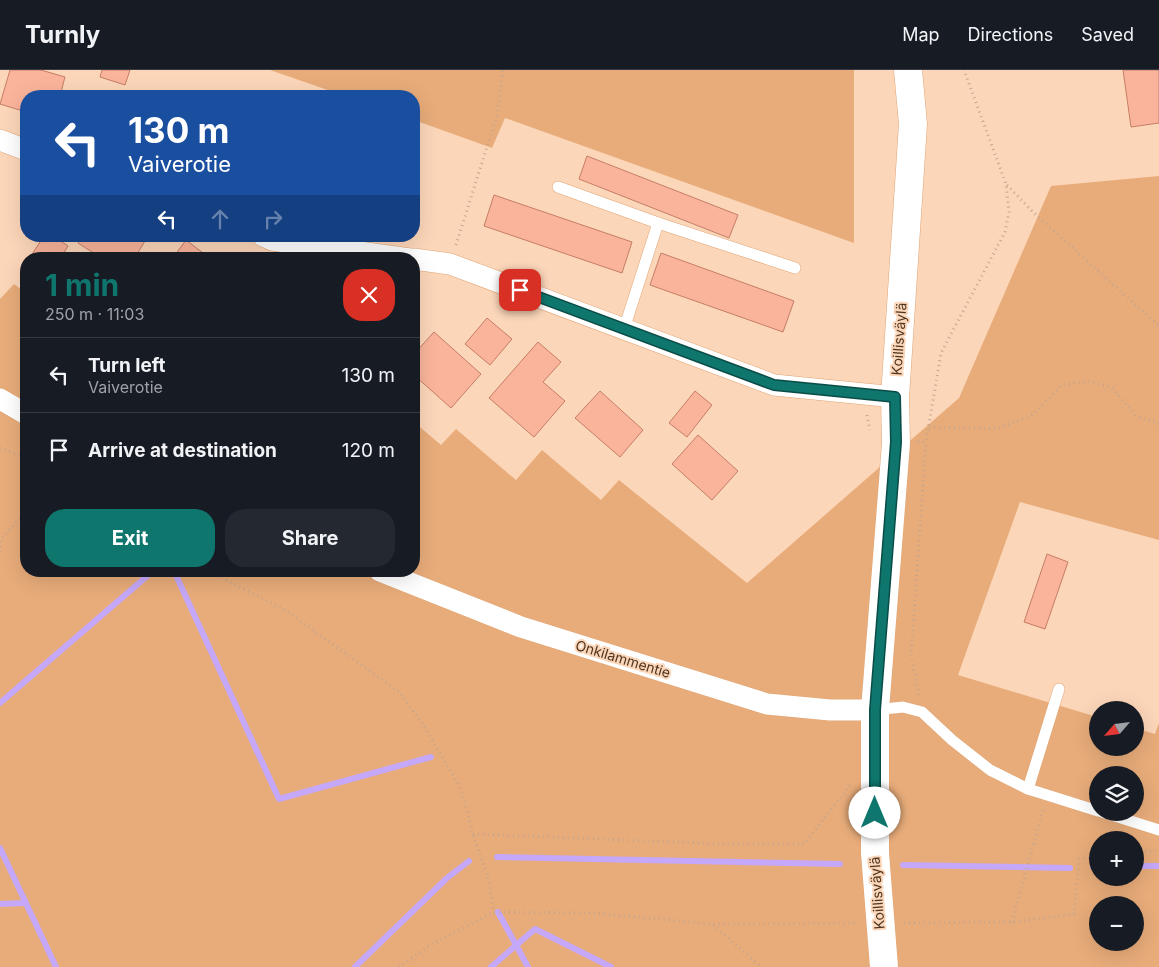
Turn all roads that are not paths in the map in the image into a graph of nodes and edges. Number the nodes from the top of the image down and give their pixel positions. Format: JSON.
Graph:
{"nodes":[{"id":1,"x":908,"y":70,"type":"edge"},
{"id":2,"x":0,"y":140,"type":"edge"},
{"id":3,"x":20,"y":148,"type":"edge"},
{"id":4,"x":558,"y":187,"type":"dead end"},
{"id":5,"x":658,"y":223,"type":"junction"},
{"id":6,"x":287,"y":242,"type":"edge"},
{"id":7,"x":359,"y":252,"type":"edge"},
{"id":8,"x":420,"y":260,"type":"edge"},
{"id":9,"x":795,"y":268,"type":"dead end"},
{"id":10,"x":624,"y":329,"type":"junction"},
{"id":11,"x":895,"y":397,"type":"junction"},
{"id":12,"x":0,"y":399,"type":"edge"},
{"id":13,"x":20,"y":411,"type":"edge"},
{"id":14,"x":395,"y":577,"type":"edge"},
{"id":15,"x":1059,"y":689,"type":"dead end"},
{"id":16,"x":875,"y":710,"type":"junction"},
{"id":17,"x":1028,"y":789,"type":"junction"},
{"id":18,"x":1089,"y":808,"type":"edge"},
{"id":19,"x":1130,"y":821,"type":"edge"},
{"id":20,"x":1159,"y":830,"type":"edge"},
{"id":21,"x":884,"y":967,"type":"edge"}],
"edges":[{"from":1,"to":11,"type":"street","name":"Koillisväylä"},
{"from":2,"to":3,"type":"street"},
{"from":4,"to":5,"type":"lane"},
{"from":5,"to":9,"type":"lane"},
{"from":5,"to":10,"type":"lane"},
{"from":6,"to":7,"type":"street"},
{"from":8,"to":10,"type":"street"},
{"from":10,"to":11,"type":"street"},
{"from":11,"to":16,"type":"street","name":"Koillisväylä"},
{"from":12,"to":13,"type":"street"},
{"from":14,"to":16,"type":"street","name":"Onkilammentie"},
{"from":15,"to":17,"type":"lane"},
{"from":16,"to":17,"type":"lane"},
{"from":16,"to":21,"type":"street","name":"Koillisväylä"},
{"from":17,"to":18,"type":"lane"},
{"from":19,"to":20,"type":"lane"}]}
